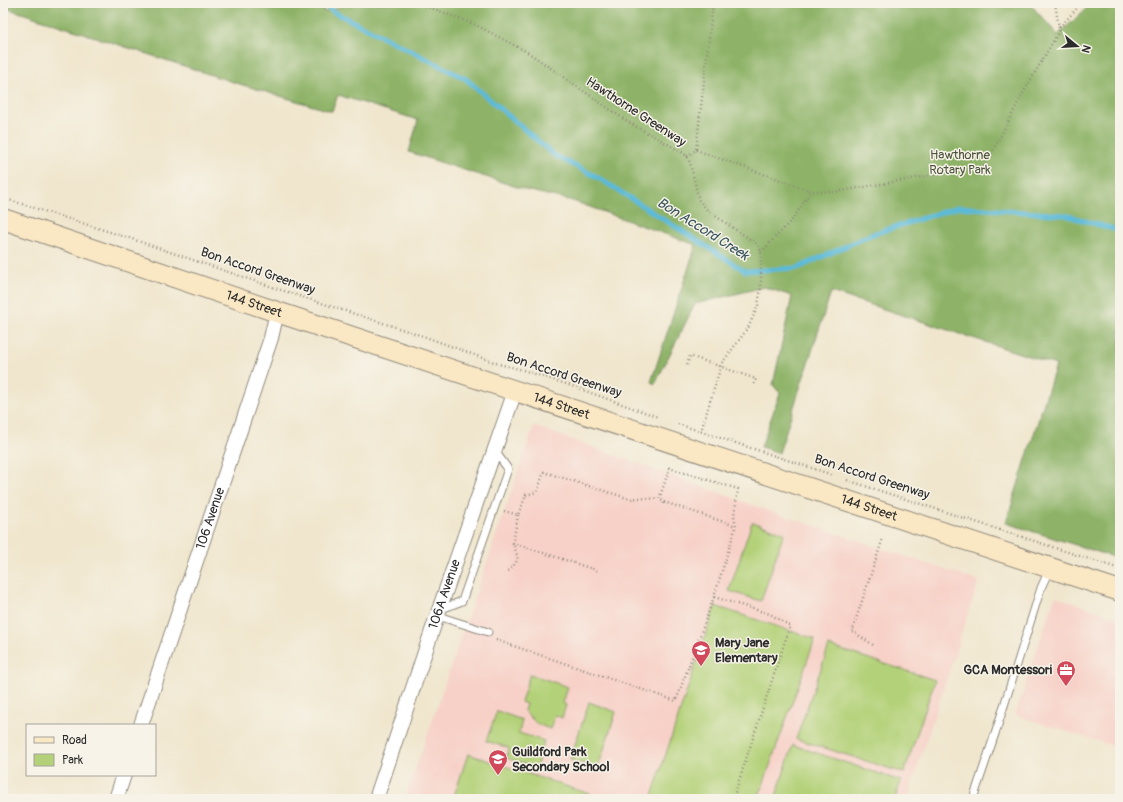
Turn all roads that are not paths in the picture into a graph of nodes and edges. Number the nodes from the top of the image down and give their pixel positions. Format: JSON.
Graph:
{"nodes":[{"id":1,"x":3,"y":219,"type":"edge"},
{"id":2,"x":277,"y":312,"type":"junction"},
{"id":3,"x":515,"y":391,"type":"junction"},
{"id":4,"x":495,"y":451,"type":"junction"},
{"id":5,"x":1049,"y":568,"type":"junction"},
{"id":6,"x":1120,"y":591,"type":"edge"},
{"id":7,"x":438,"y":613,"type":"junction"},
{"id":8,"x":488,"y":632,"type":"dead end"},
{"id":9,"x":141,"y":724,"type":"edge"},
{"id":10,"x":124,"y":776,"type":"edge"},
{"id":11,"x":116,"y":799,"type":"edge"},
{"id":12,"x":376,"y":799,"type":"edge"},
{"id":13,"x":973,"y":799,"type":"edge"}],
"edges":[{"from":1,"to":2,"type":"main road","name":"144 Street"},
{"from":2,"to":3,"type":"main road","name":"144 Street"},
{"from":2,"to":9,"type":"street","name":"106 Avenue"},
{"from":3,"to":4,"type":"street","name":"106A Avenue"},
{"from":3,"to":5,"type":"main road","name":"144 Street"},
{"from":4,"to":7,"type":"street","name":"106A Avenue"},
{"from":4,"to":7,"type":"lane"},
{"from":5,"to":6,"type":"main road","name":"144 Street"},
{"from":5,"to":13,"type":"lane"},
{"from":7,"to":8,"type":"lane"},
{"from":7,"to":12,"type":"street","name":"106A Avenue"},
{"from":10,"to":11,"type":"street"}]}
